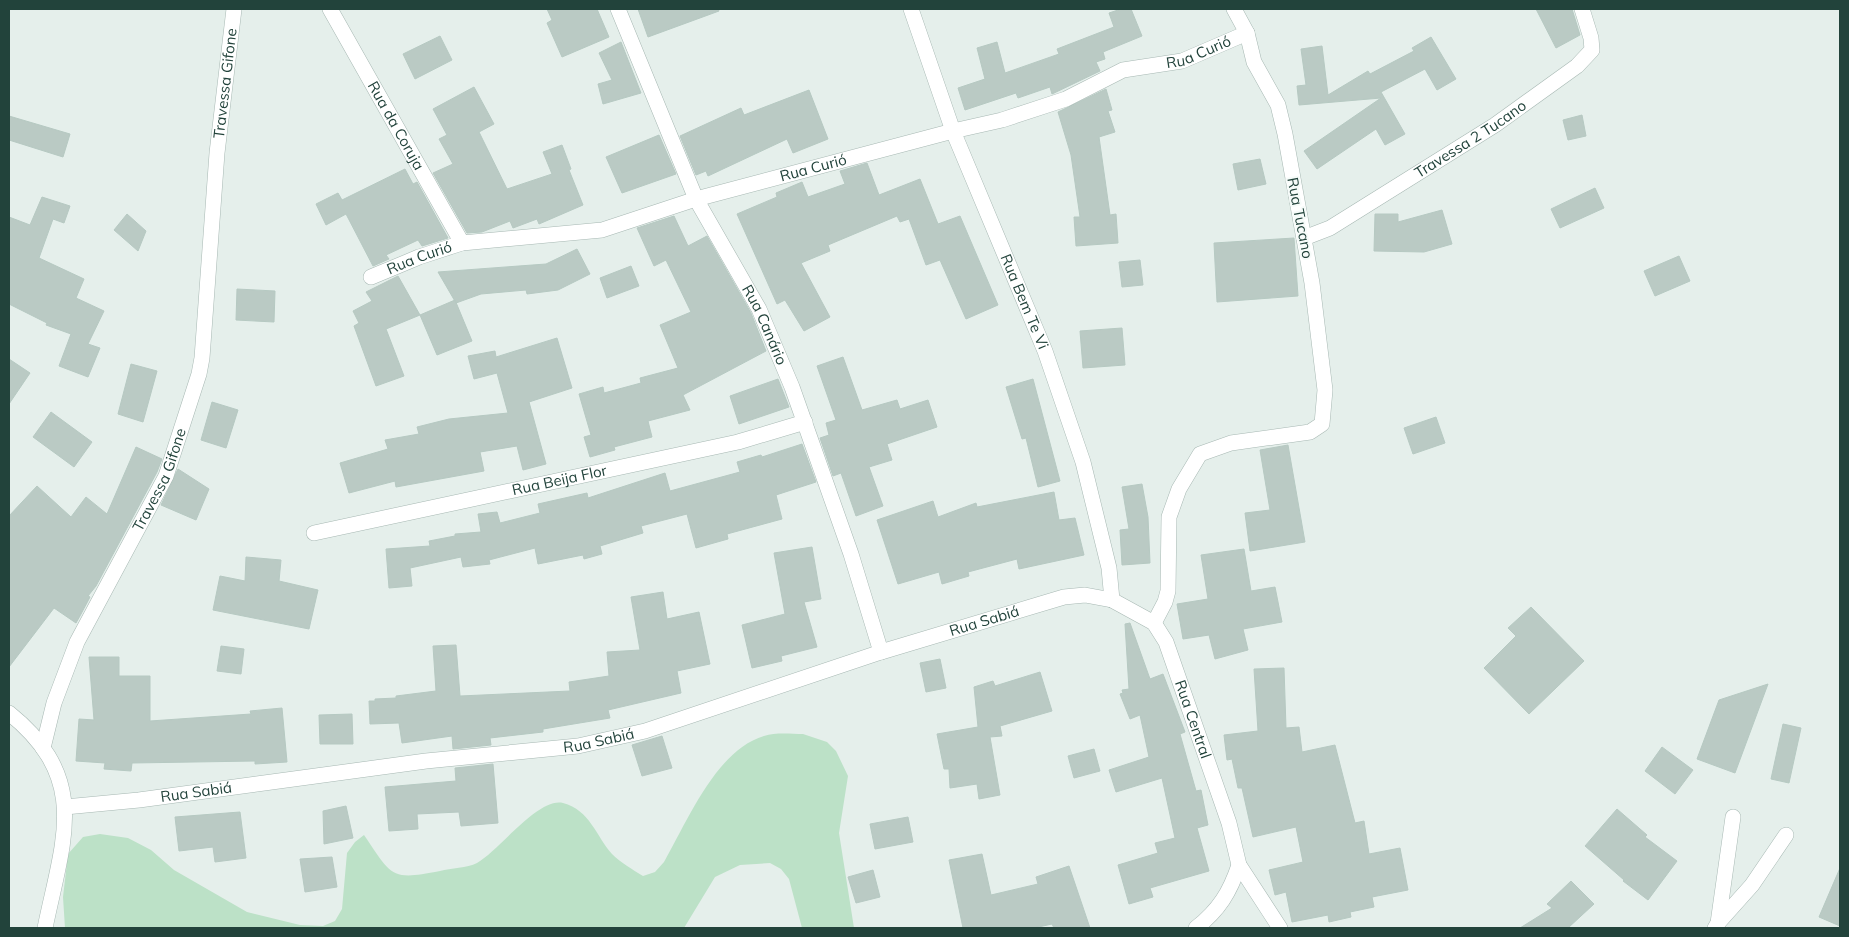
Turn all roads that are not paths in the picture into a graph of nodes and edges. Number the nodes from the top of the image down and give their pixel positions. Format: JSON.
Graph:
{"nodes":[{"id":1,"x":234,"y":9,"type":"edge"},
{"id":2,"x":330,"y":9,"type":"edge"},
{"id":3,"x":618,"y":9,"type":"edge"},
{"id":4,"x":911,"y":9,"type":"edge"},
{"id":5,"x":1234,"y":9,"type":"edge"},
{"id":6,"x":1582,"y":9,"type":"edge"},
{"id":7,"x":1247,"y":33,"type":"junction"},
{"id":8,"x":953,"y":131,"type":"junction"},
{"id":9,"x":696,"y":199,"type":"junction"},
{"id":10,"x":1304,"y":238,"type":"junction"},
{"id":11,"x":462,"y":243,"type":"junction"},
{"id":12,"x":371,"y":277,"type":"dead end"},
{"id":13,"x":805,"y":422,"type":"junction"},
{"id":14,"x":314,"y":533,"type":"dead end"},
{"id":15,"x":1112,"y":600,"type":"junction"},
{"id":16,"x":1154,"y":622,"type":"junction"},
{"id":17,"x":880,"y":652,"type":"junction"},
{"id":18,"x":9,"y":713,"type":"edge"},
{"id":19,"x":44,"y":748,"type":"junction"},
{"id":20,"x":65,"y":808,"type":"junction"},
{"id":21,"x":1733,"y":817,"type":"dead end"},
{"id":22,"x":1786,"y":835,"type":"dead end"},
{"id":23,"x":1239,"y":865,"type":"junction"},
{"id":24,"x":1717,"y":926,"type":"edge"},
{"id":25,"x":45,"y":928,"type":"edge"},
{"id":26,"x":1196,"y":928,"type":"edge"},
{"id":27,"x":1280,"y":928,"type":"edge"}],
"edges":[{"from":1,"to":19,"type":"street","name":"Travessa Gifone"},
{"from":2,"to":11,"type":"street","name":"Rua da Coruja"},
{"from":3,"to":9,"type":"street","name":"Rua Canário"},
{"from":4,"to":8,"type":"street","name":"Rua Bem Te Vi"},
{"from":5,"to":7,"type":"street","name":"Rua Tucano"},
{"from":6,"to":10,"type":"street","name":"Travessa 2 Tucano"},
{"from":7,"to":8,"type":"street","name":"Rua Curió"},
{"from":7,"to":10,"type":"street","name":"Rua Tucano"},
{"from":8,"to":9,"type":"street","name":"Rua Curió"},
{"from":8,"to":15,"type":"street","name":"Rua Bem Te Vi"},
{"from":9,"to":11,"type":"street","name":"Rua Curió"},
{"from":9,"to":13,"type":"street","name":"Rua Canário"},
{"from":10,"to":16,"type":"street","name":"Rua Tucano"},
{"from":11,"to":12,"type":"street","name":"Rua Curió"},
{"from":13,"to":14,"type":"street","name":"Rua Beija Flor"},
{"from":13,"to":17,"type":"street","name":"Rua Canário"},
{"from":15,"to":16,"type":"street"},
{"from":15,"to":17,"type":"street","name":"Rua Sabiá"},
{"from":16,"to":23,"type":"street","name":"Rua Central"},
{"from":17,"to":20,"type":"street","name":"Rua Sabiá"},
{"from":18,"to":19,"type":"street"},
{"from":19,"to":20,"type":"street"},
{"from":20,"to":25,"type":"street"},
{"from":21,"to":24,"type":"street"},
{"from":22,"to":24,"type":"street"},
{"from":23,"to":26,"type":"street"},
{"from":23,"to":27,"type":"street"}]}
